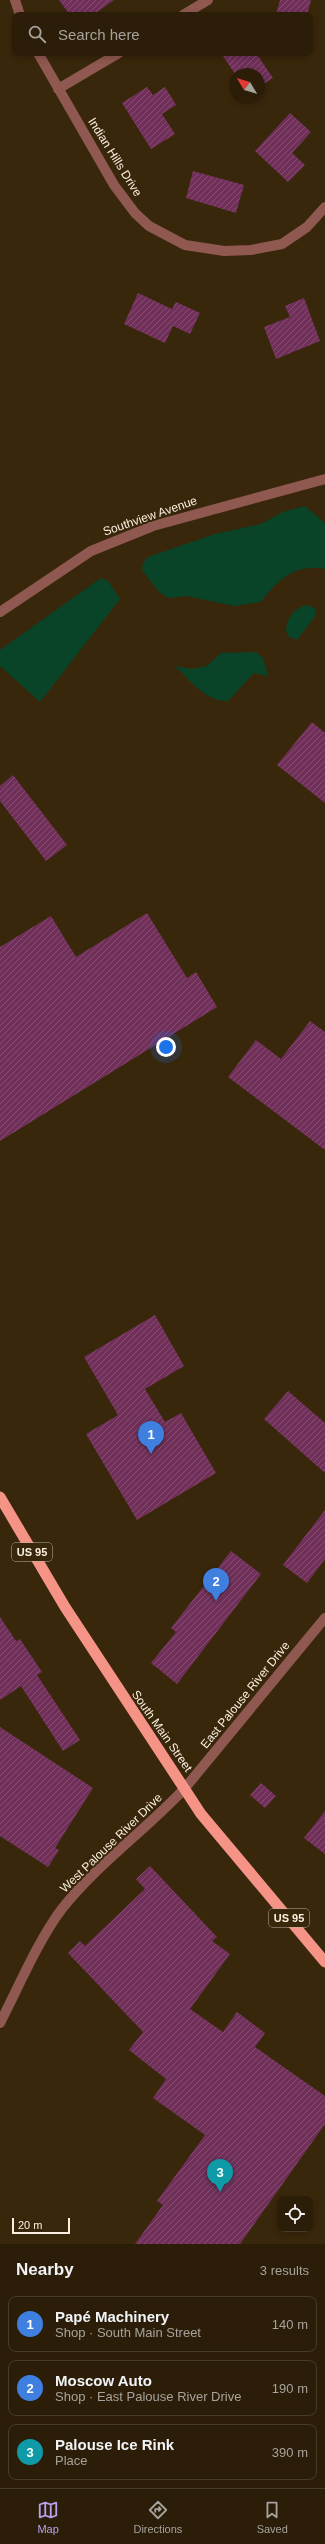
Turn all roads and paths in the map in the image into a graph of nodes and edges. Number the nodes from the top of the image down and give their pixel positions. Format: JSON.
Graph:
{"nodes":[{"id":1,"x":15,"y":0,"type":"edge"},
{"id":2,"x":208,"y":0,"type":"edge"},
{"id":3,"x":19,"y":12,"type":"edge"},
{"id":4,"x":188,"y":12,"type":"edge"},
{"id":5,"x":40,"y":56,"type":"edge"},
{"id":6,"x":114,"y":56,"type":"edge"},
{"id":7,"x":58,"y":89,"type":"junction"},
{"id":8,"x":325,"y":207,"type":"edge"},
{"id":9,"x":325,"y":479,"type":"edge"},
{"id":10,"x":0,"y":612,"type":"edge"},
{"id":11,"x":0,"y":1497,"type":"edge"},
{"id":12,"x":325,"y":1618,"type":"edge"},
{"id":13,"x":185,"y":1788,"type":"junction"},
{"id":14,"x":325,"y":1962,"type":"edge"},
{"id":15,"x":0,"y":2023,"type":"edge"}],
"edges":[{"from":1,"to":3,"type":"street"},
{"from":2,"to":4,"type":"street"},
{"from":5,"to":7,"type":"street","name":"Indian Hills Drive"},
{"from":6,"to":7,"type":"street"},
{"from":7,"to":8,"type":"street","name":"Indian Hills Drive"},
{"from":9,"to":10,"type":"street","name":"Southview Avenue"},
{"from":11,"to":13,"type":"highway","name":"South Main Street","number":"US 95"},
{"from":12,"to":13,"type":"street","name":"East Palouse River Drive"},
{"from":13,"to":14,"type":"highway","name":"South Main Street","number":"US 95"},
{"from":13,"to":15,"type":"street","name":"West Palouse River Drive"}]}
